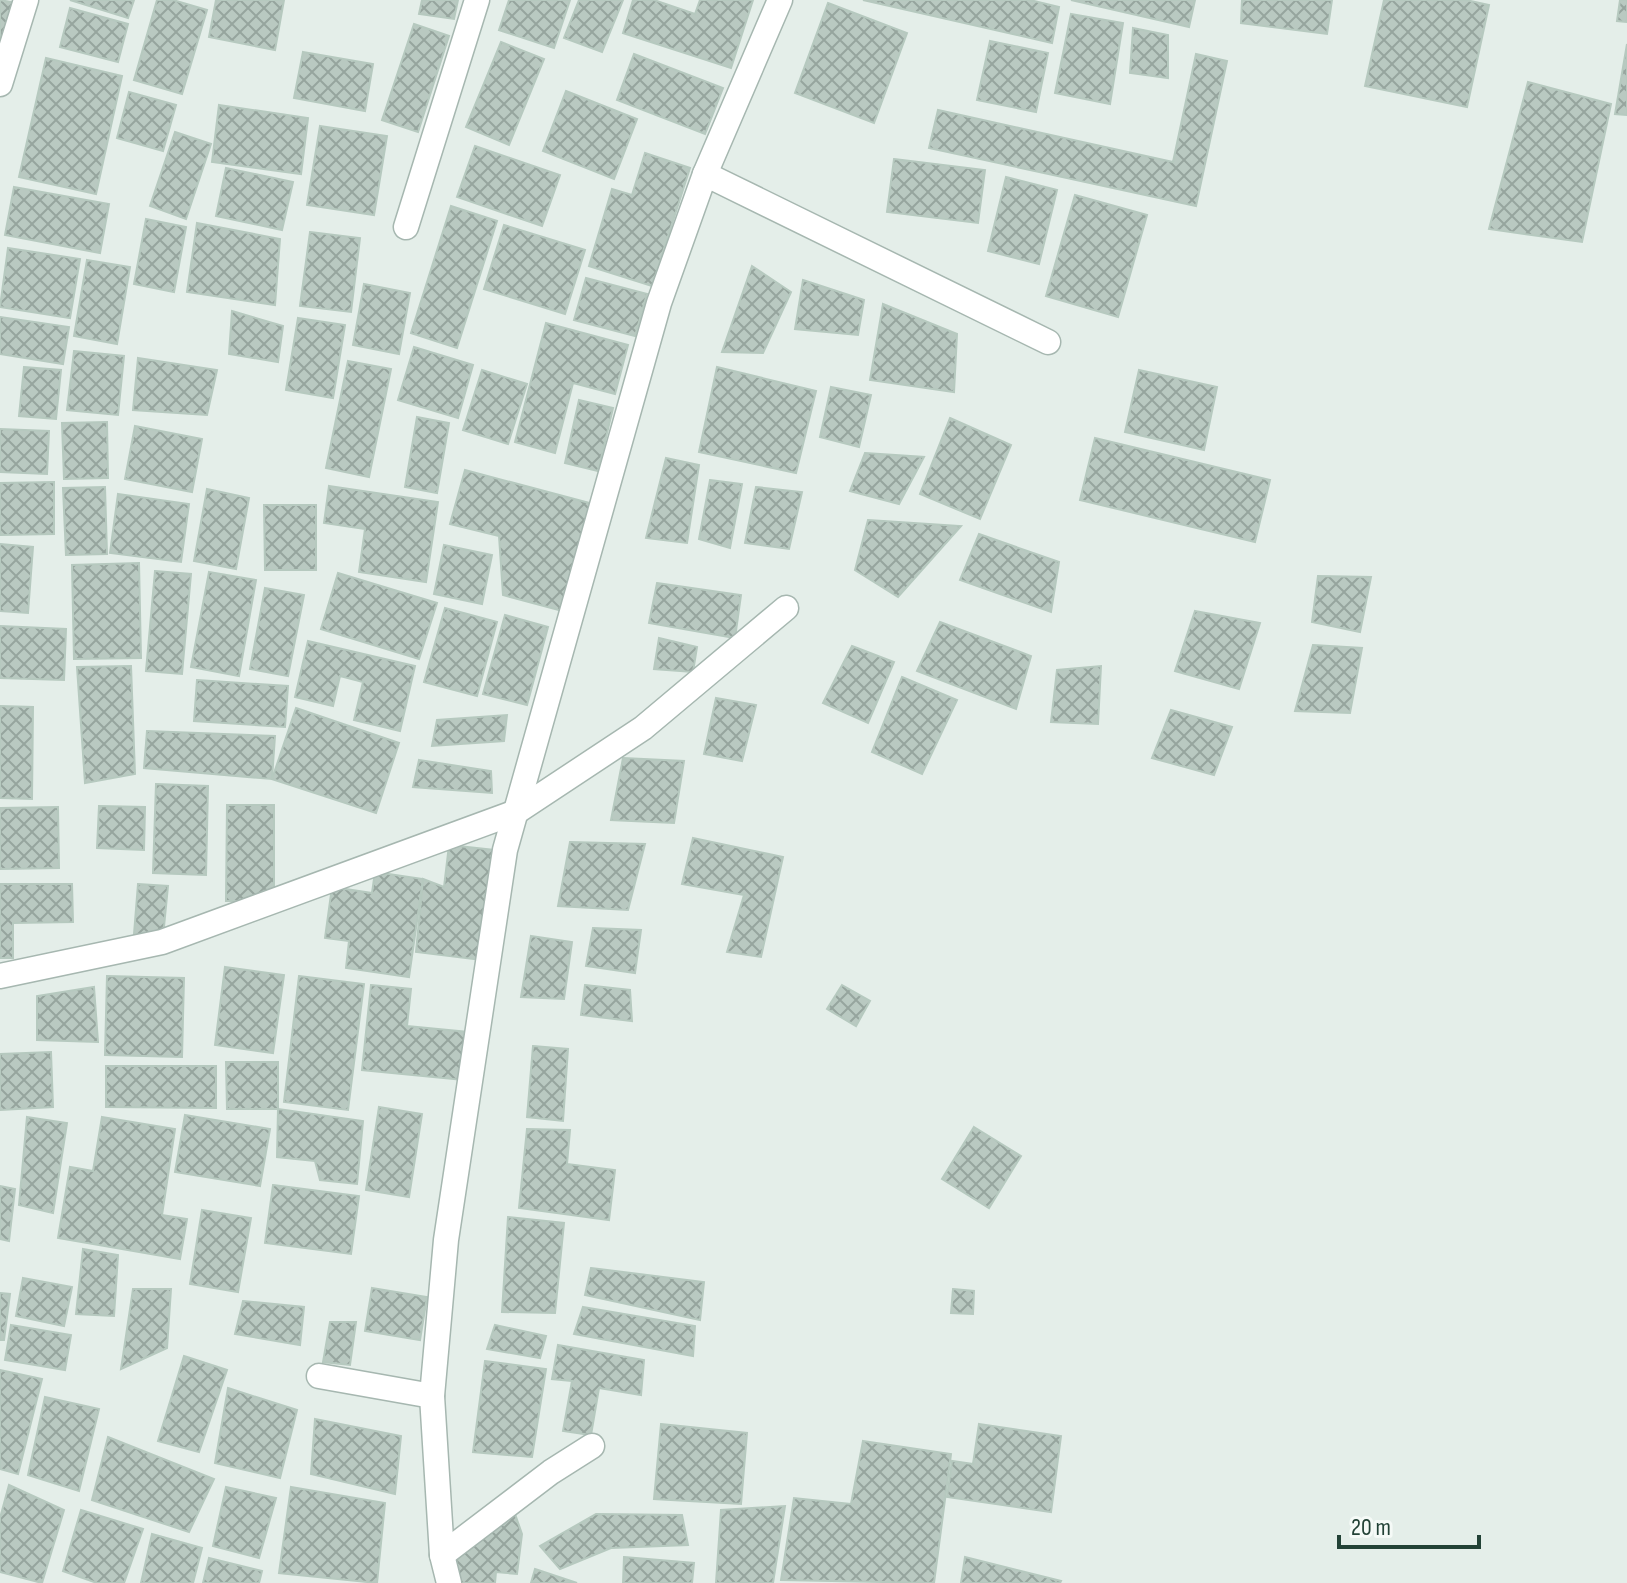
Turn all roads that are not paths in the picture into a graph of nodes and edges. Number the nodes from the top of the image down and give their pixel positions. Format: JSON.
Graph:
{"nodes":[{"id":1,"x":26,"y":0,"type":"edge"},
{"id":2,"x":477,"y":0,"type":"edge"},
{"id":3,"x":780,"y":0,"type":"edge"},
{"id":4,"x":0,"y":84,"type":"edge"},
{"id":5,"x":705,"y":174,"type":"junction"},
{"id":6,"x":406,"y":227,"type":"dead end"},
{"id":7,"x":1048,"y":342,"type":"dead end"},
{"id":8,"x":786,"y":608,"type":"dead end"},
{"id":9,"x":516,"y":812,"type":"junction"},
{"id":10,"x":0,"y":976,"type":"edge"},
{"id":11,"x":319,"y":1376,"type":"dead end"},
{"id":12,"x":432,"y":1396,"type":"junction"},
{"id":13,"x":592,"y":1446,"type":"dead end"},
{"id":14,"x":442,"y":1555,"type":"junction"},
{"id":15,"x":449,"y":1583,"type":"edge"}],
"edges":[{"from":1,"to":4,"type":"street"},
{"from":2,"to":6,"type":"street"},
{"from":3,"to":5,"type":"street"},
{"from":5,"to":7,"type":"street"},
{"from":5,"to":9,"type":"street"},
{"from":8,"to":9,"type":"street"},
{"from":9,"to":10,"type":"street"},
{"from":9,"to":12,"type":"street"},
{"from":11,"to":12,"type":"street"},
{"from":12,"to":14,"type":"street"},
{"from":13,"to":14,"type":"street"},
{"from":14,"to":15,"type":"street"}]}
